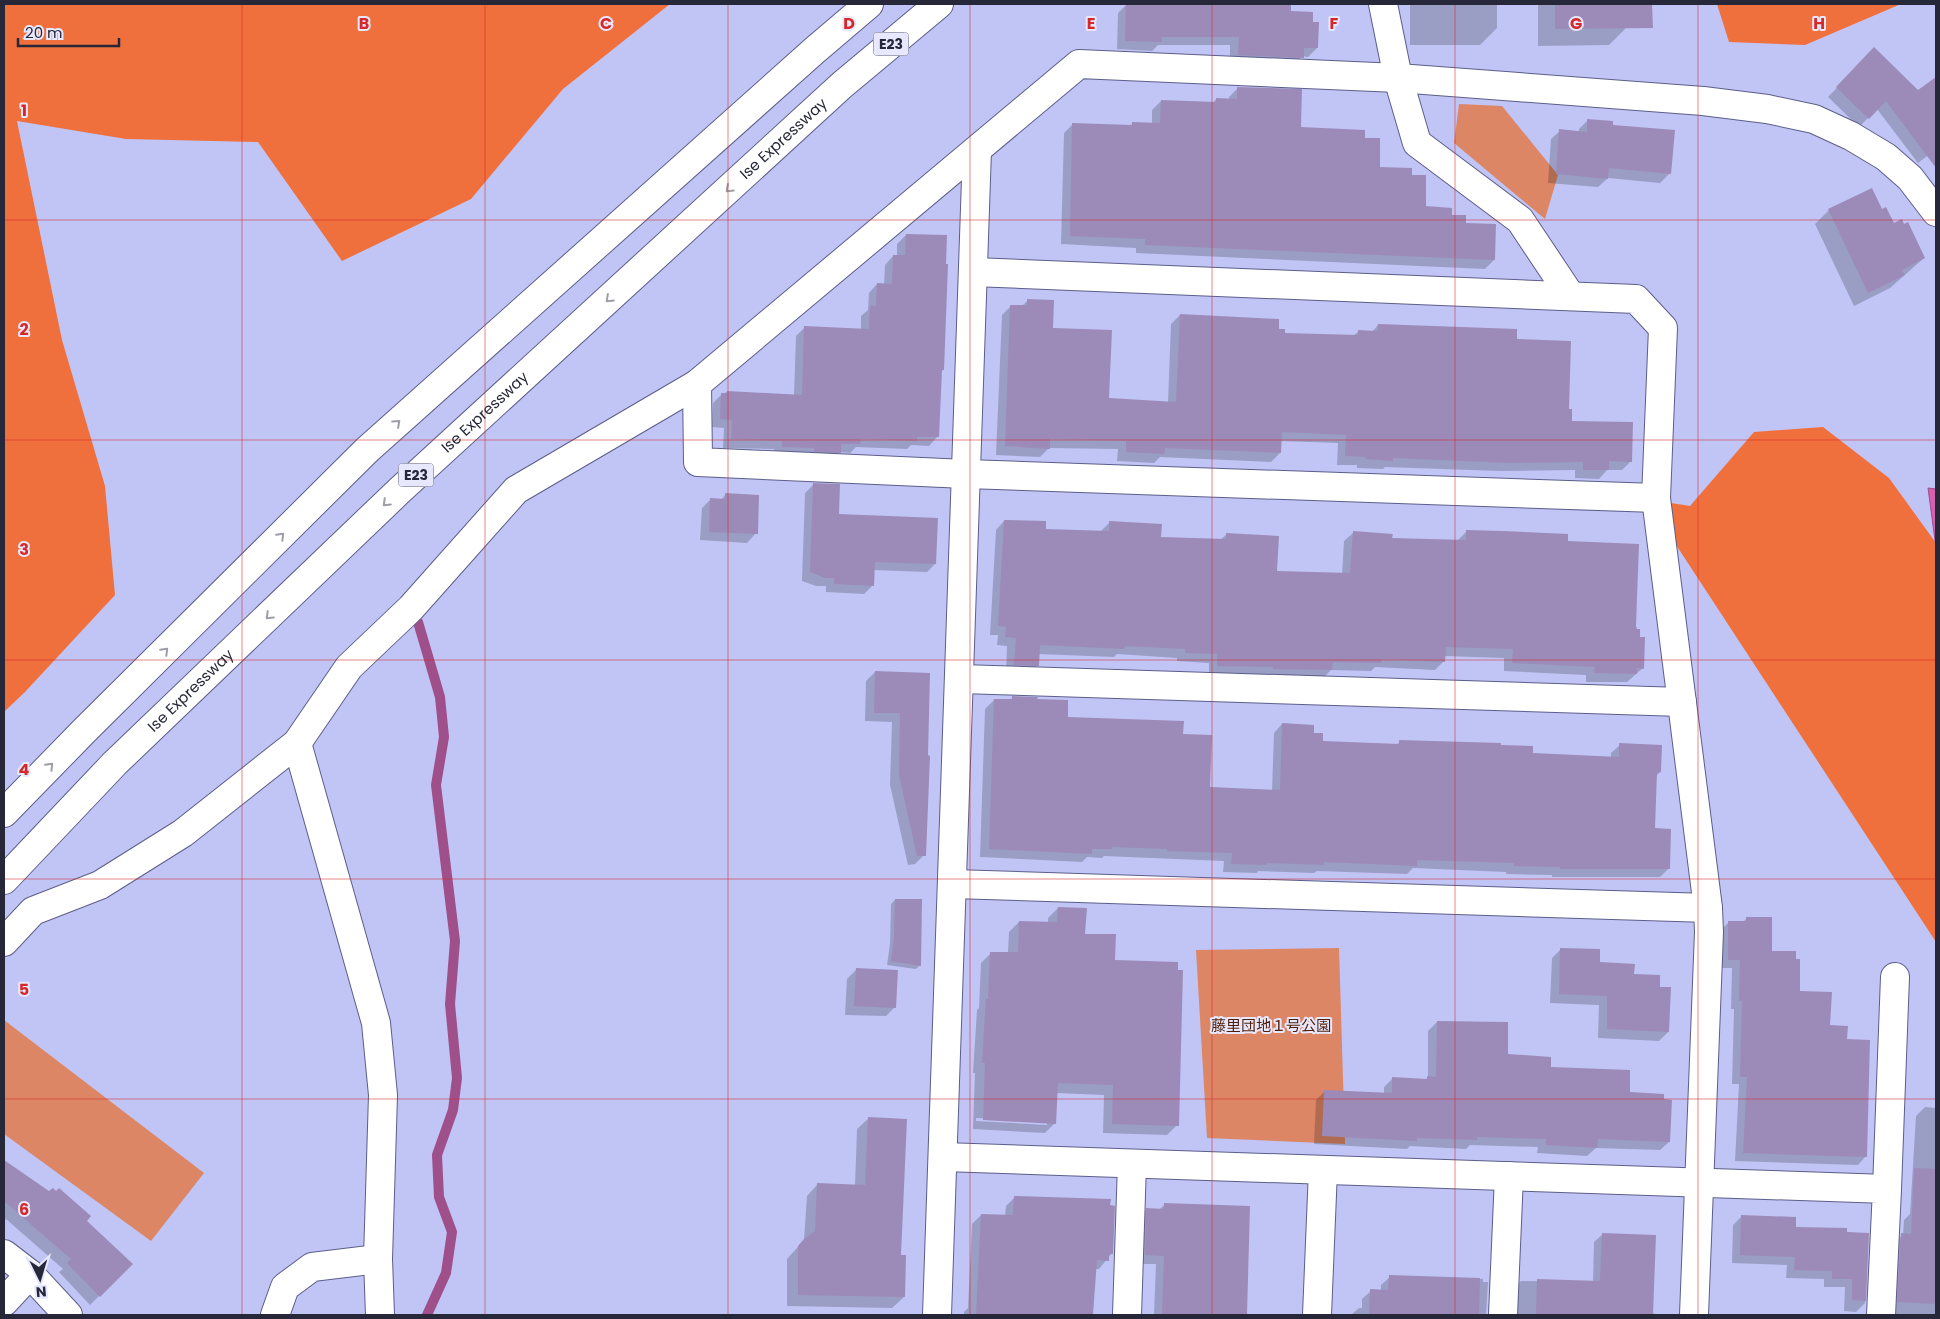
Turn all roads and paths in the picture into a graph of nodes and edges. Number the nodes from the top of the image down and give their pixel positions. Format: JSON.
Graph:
{"nodes":[{"id":1,"x":868,"y":4,"type":"edge"},
{"id":2,"x":940,"y":4,"type":"edge"},
{"id":3,"x":1383,"y":4,"type":"edge"},
{"id":4,"x":1398,"y":78,"type":"junction"},
{"id":5,"x":977,"y":150,"type":"junction"},
{"id":6,"x":1936,"y":212,"type":"edge"},
{"id":7,"x":973,"y":272,"type":"junction"},
{"id":8,"x":1570,"y":295,"type":"junction"},
{"id":9,"x":697,"y":384,"type":"junction"},
{"id":10,"x":966,"y":474,"type":"junction"},
{"id":11,"x":1656,"y":498,"type":"junction"},
{"id":12,"x":960,"y":679,"type":"junction"},
{"id":13,"x":1682,"y":702,"type":"junction"},
{"id":14,"x":297,"y":743,"type":"junction"},
{"id":15,"x":4,"y":813,"type":"edge"},
{"id":16,"x":4,"y":880,"type":"edge"},
{"id":17,"x":953,"y":884,"type":"junction"},
{"id":18,"x":1708,"y":908,"type":"junction"},
{"id":19,"x":4,"y":942,"type":"edge"},
{"id":20,"x":1894,"y":977,"type":"dead end"},
{"id":21,"x":943,"y":1157,"type":"junction"},
{"id":22,"x":1132,"y":1164,"type":"junction"},
{"id":23,"x":1323,"y":1170,"type":"junction"},
{"id":24,"x":1509,"y":1176,"type":"junction"},
{"id":25,"x":1700,"y":1183,"type":"junction"},
{"id":26,"x":1887,"y":1189,"type":"junction"},
{"id":27,"x":4,"y":1254,"type":"edge"},
{"id":28,"x":378,"y":1259,"type":"junction"},
{"id":29,"x":30,"y":1274,"type":"junction"},
{"id":30,"x":4,"y":1302,"type":"edge"},
{"id":31,"x":68,"y":1315,"type":"edge"},
{"id":32,"x":275,"y":1315,"type":"edge"},
{"id":33,"x":380,"y":1315,"type":"edge"},
{"id":34,"x":937,"y":1315,"type":"edge"},
{"id":35,"x":1127,"y":1315,"type":"edge"},
{"id":36,"x":1317,"y":1315,"type":"edge"},
{"id":37,"x":1503,"y":1315,"type":"edge"},
{"id":38,"x":1694,"y":1315,"type":"edge"},
{"id":39,"x":1881,"y":1315,"type":"edge"}],
"edges":[{"from":15,"to":1,"type":"main road","one_way":true},
{"from":2,"to":16,"type":"main road","name":"Ise Expressway","number":"E23","one_way":true},
{"from":3,"to":4,"type":"main road"},
{"from":4,"to":5,"type":"main road"},
{"from":4,"to":6,"type":"main road"},
{"from":4,"to":8,"type":"main road"},
{"from":5,"to":7,"type":"main road"},
{"from":5,"to":9,"type":"main road"},
{"from":7,"to":8,"type":"main road"},
{"from":7,"to":10,"type":"main road"},
{"from":8,"to":11,"type":"main road"},
{"from":9,"to":10,"type":"main road"},
{"from":9,"to":14,"type":"main road"},
{"from":10,"to":11,"type":"main road"},
{"from":10,"to":12,"type":"main road"},
{"from":11,"to":13,"type":"main road"},
{"from":12,"to":13,"type":"main road"},
{"from":12,"to":17,"type":"main road"},
{"from":13,"to":18,"type":"main road"},
{"from":14,"to":19,"type":"main road"},
{"from":14,"to":28,"type":"main road"},
{"from":17,"to":18,"type":"main road"},
{"from":17,"to":21,"type":"main road"},
{"from":18,"to":25,"type":"main road"},
{"from":20,"to":26,"type":"main road"},
{"from":21,"to":22,"type":"main road"},
{"from":21,"to":34,"type":"main road"},
{"from":22,"to":23,"type":"main road"},
{"from":22,"to":35,"type":"main road"},
{"from":23,"to":24,"type":"main road"},
{"from":23,"to":36,"type":"main road"},
{"from":24,"to":25,"type":"main road"},
{"from":24,"to":37,"type":"main road"},
{"from":25,"to":26,"type":"main road"},
{"from":25,"to":38,"type":"main road"},
{"from":26,"to":39,"type":"main road"},
{"from":27,"to":29,"type":"main road"},
{"from":28,"to":32,"type":"main road"},
{"from":28,"to":33,"type":"main road"},
{"from":29,"to":30,"type":"main road"},
{"from":29,"to":31,"type":"main road"}]}
